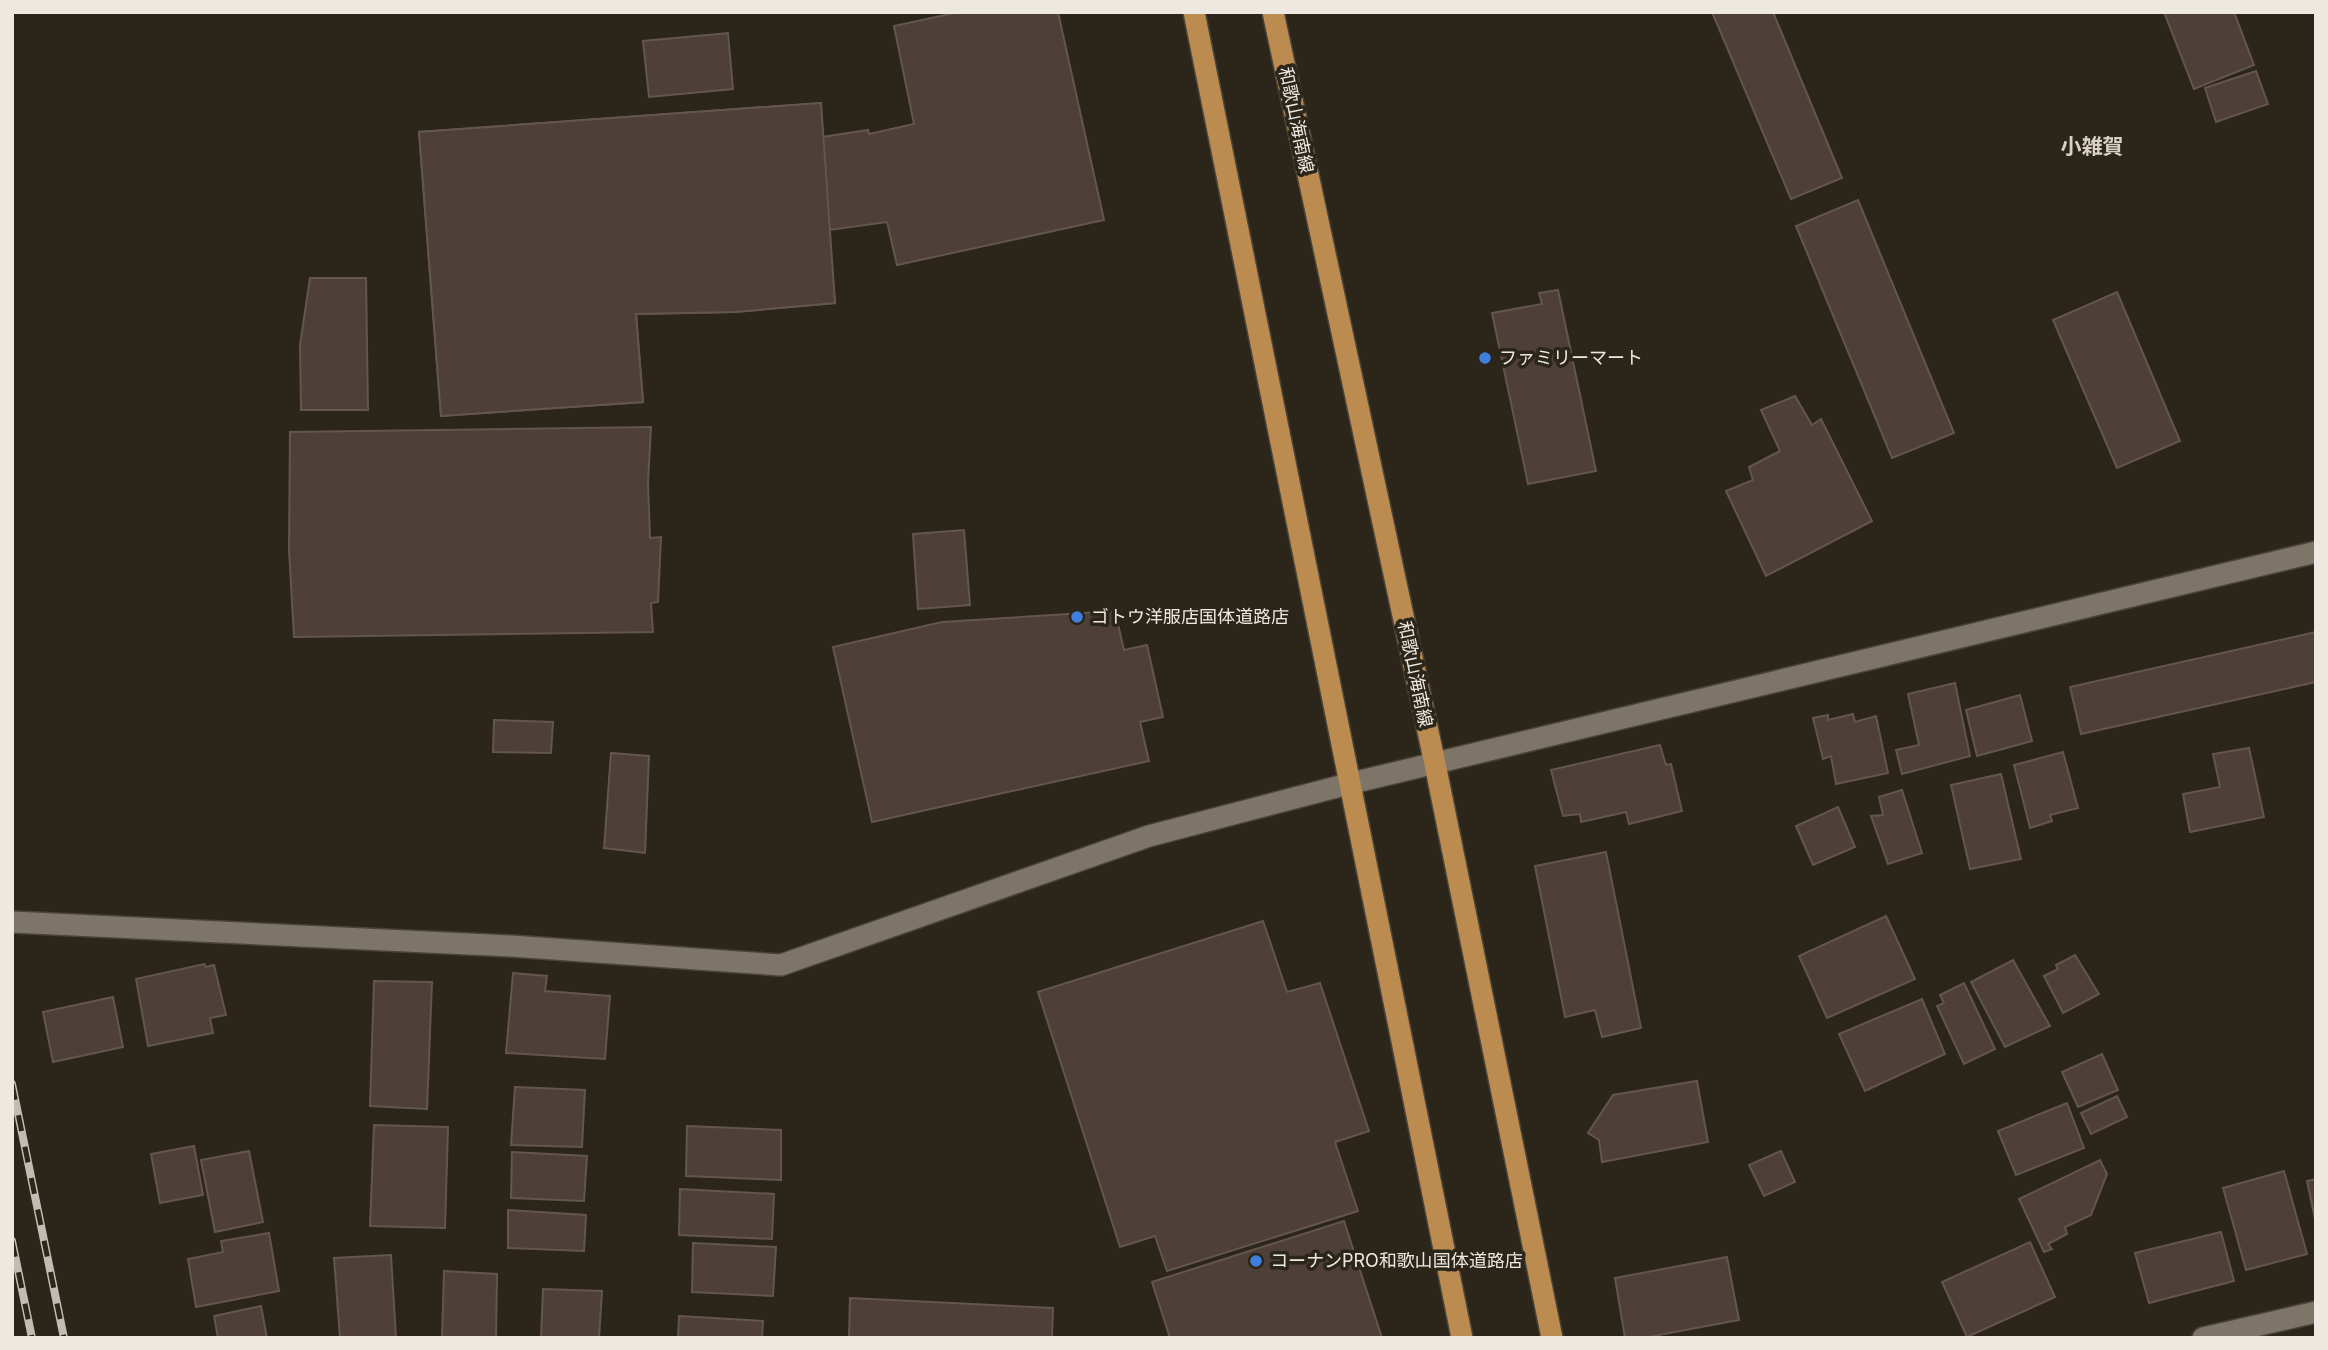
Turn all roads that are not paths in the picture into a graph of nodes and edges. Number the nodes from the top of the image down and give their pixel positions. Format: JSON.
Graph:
{"nodes":[{"id":1,"x":1194,"y":12,"type":"edge"},
{"id":2,"x":1273,"y":12,"type":"edge"},
{"id":3,"x":2316,"y":552,"type":"edge"},
{"id":4,"x":1435,"y":764,"type":"junction"},
{"id":5,"x":1352,"y":783,"type":"junction"},
{"id":6,"x":12,"y":922,"type":"edge"},
{"id":7,"x":2316,"y":1312,"type":"edge"},
{"id":8,"x":1462,"y":1338,"type":"edge"},
{"id":9,"x":1552,"y":1338,"type":"edge"},
{"id":10,"x":2203,"y":1338,"type":"edge"}],
"edges":[{"from":1,"to":5,"type":"main road"},
{"from":2,"to":4,"type":"main road","name":"和歌山海南線"},
{"from":3,"to":4,"type":"street"},
{"from":4,"to":5,"type":"street"},
{"from":4,"to":9,"type":"main road","name":"和歌山海南線"},
{"from":5,"to":6,"type":"street"},
{"from":5,"to":8,"type":"main road"},
{"from":7,"to":10,"type":"street"}]}
